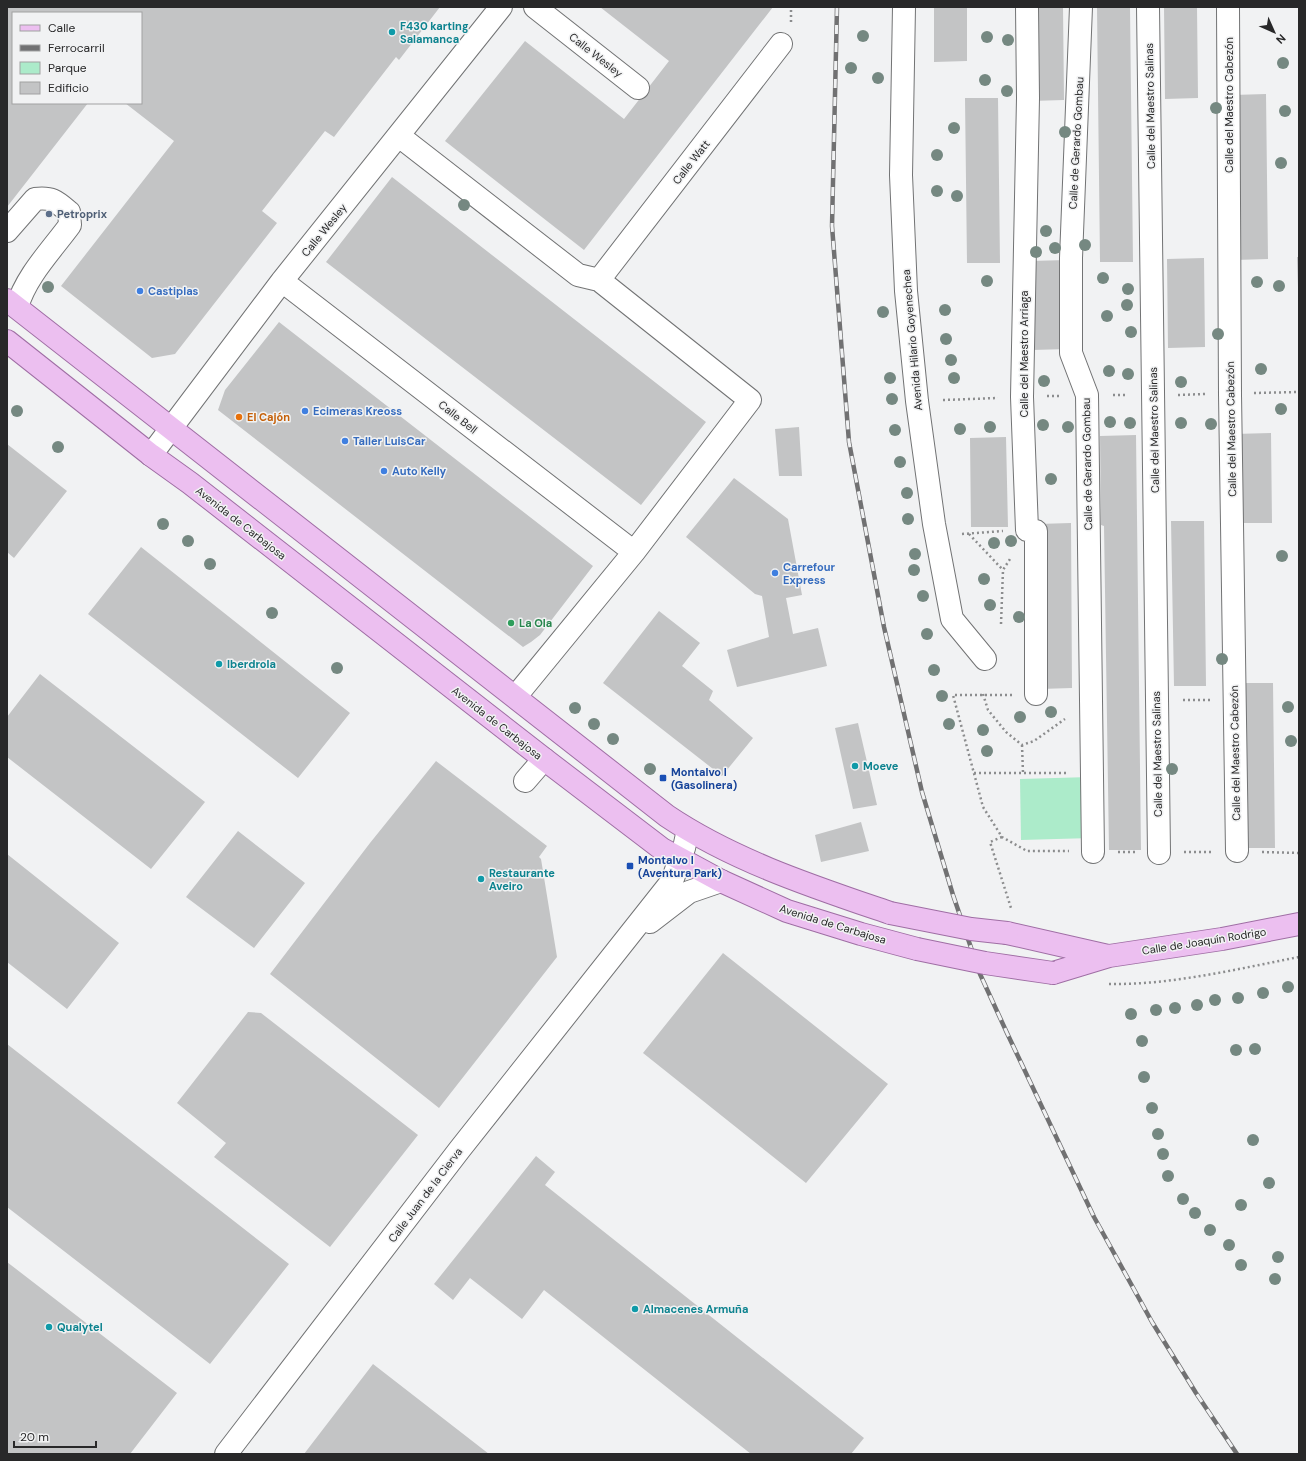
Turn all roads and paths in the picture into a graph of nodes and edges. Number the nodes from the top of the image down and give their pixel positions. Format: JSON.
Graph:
{"nodes":[{"id":1,"x":500,"y":7,"type":"edge"},
{"id":2,"x":535,"y":7,"type":"edge"},
{"id":3,"x":904,"y":7,"type":"edge"},
{"id":4,"x":1027,"y":7,"type":"edge"},
{"id":5,"x":1081,"y":7,"type":"edge"},
{"id":6,"x":1148,"y":7,"type":"edge"},
{"id":7,"x":1228,"y":7,"type":"edge"},
{"id":8,"x":781,"y":44,"type":"dead end"},
{"id":9,"x":638,"y":88,"type":"dead end"},
{"id":10,"x":399,"y":136,"type":"junction"},
{"id":11,"x":7,"y":231,"type":"edge"},
{"id":12,"x":600,"y":280,"type":"junction"},
{"id":13,"x":282,"y":281,"type":"junction"},
{"id":14,"x":12,"y":303,"type":"edge"},
{"id":15,"x":7,"y":341,"type":"edge"},
{"id":16,"x":172,"y":427,"type":"junction"},
{"id":17,"x":150,"y":455,"type":"junction"},
{"id":18,"x":1027,"y":530,"type":"junction"},
{"id":19,"x":968,"y":534,"type":"junction"},
{"id":20,"x":955,"y":535,"type":"dead end"},
{"id":21,"x":634,"y":552,"type":"junction"},
{"id":22,"x":1003,"y":570,"type":"junction"},
{"id":23,"x":1001,"y":624,"type":"dead end"},
{"id":24,"x":985,"y":659,"type":"dead end"},
{"id":25,"x":983,"y":694,"type":"junction"},
{"id":26,"x":1036,"y":694,"type":"joint"},
{"id":27,"x":953,"y":695,"type":"dead end"},
{"id":28,"x":516,"y":696,"type":"junction"},
{"id":29,"x":1091,"y":696,"type":"junction"},
{"id":30,"x":1234,"y":699,"type":"junction"},
{"id":31,"x":1156,"y":701,"type":"junction"},
{"id":32,"x":1022,"y":744,"type":"junction"},
{"id":33,"x":544,"y":760,"type":"junction"},
{"id":34,"x":974,"y":773,"type":"dead end"},
{"id":35,"x":1023,"y":773,"type":"junction"},
{"id":36,"x":1092,"y":773,"type":"junction"},
{"id":37,"x":526,"y":781,"type":"dead end"},
{"id":38,"x":688,"y":830,"type":"junction"},
{"id":39,"x":1002,"y":837,"type":"dead end"},
{"id":40,"x":1237,"y":851,"type":"dead end"},
{"id":41,"x":1093,"y":852,"type":"dead end"},
{"id":42,"x":1159,"y":853,"type":"dead end"},
{"id":43,"x":680,"y":859,"type":"junction"},
{"id":44,"x":721,"y":881,"type":"junction"},
{"id":45,"x":1010,"y":923,"type":"junction"},
{"id":46,"x":1299,"y":924,"type":"edge"},
{"id":47,"x":627,"y":937,"type":"junction"},
{"id":48,"x":1110,"y":956,"type":"junction"},
{"id":49,"x":1299,"y":957,"type":"edge"},
{"id":50,"x":1053,"y":972,"type":"joint"},
{"id":51,"x":1103,"y":984,"type":"dead end"},
{"id":52,"x":226,"y":1454,"type":"edge"}],
"edges":[{"from":1,"to":10,"type":"street","name":"Calle Wesley"},
{"from":2,"to":9,"type":"street","name":"Calle Wesley"},
{"from":3,"to":24,"type":"street","name":"Avenida Hilario Goyenechea"},
{"from":4,"to":18,"type":"street","name":"Calle del Maestro Arriaga"},
{"from":5,"to":29,"type":"street","name":"Calle de Gerardo Gombau"},
{"from":6,"to":31,"type":"street","name":"Calle del Maestro Salinas"},
{"from":7,"to":30,"type":"street","name":"Calle del Maestro Cabezón"},
{"from":8,"to":12,"type":"street","name":"Calle Watt"},
{"from":10,"to":12,"type":"street"},
{"from":10,"to":13,"type":"street","name":"Calle Wesley"},
{"from":11,"to":14,"type":"street"},
{"from":12,"to":21,"type":"street"},
{"from":13,"to":16,"type":"street","name":"Calle Wesley"},
{"from":13,"to":21,"type":"street","name":"Calle Bell"},
{"from":14,"to":16,"type":"main road"},
{"from":15,"to":17,"type":"main road","name":"Avenida de Carbajosa"},
{"from":16,"to":17,"type":"street","name":"Calle Wesley"},
{"from":16,"to":28,"type":"main road"},
{"from":17,"to":33,"type":"main road","name":"Avenida de Carbajosa"},
{"from":18,"to":19,"type":"path"},
{"from":18,"to":22,"type":"path"},
{"from":18,"to":26,"type":"street"},
{"from":19,"to":20,"type":"path"},
{"from":19,"to":22,"type":"path"},
{"from":21,"to":28,"type":"street"},
{"from":22,"to":23,"type":"path"},
{"from":25,"to":26,"type":"path"},
{"from":25,"to":27,"type":"path"},
{"from":25,"to":32,"type":"path"},
{"from":28,"to":38,"type":"main road"},
{"from":29,"to":32,"type":"path"},
{"from":29,"to":36,"type":"street","name":"Calle de Gerardo Gombau"},
{"from":30,"to":31,"type":"path"},
{"from":30,"to":40,"type":"street","name":"Calle del Maestro Cabezón"},
{"from":31,"to":42,"type":"street","name":"Calle del Maestro Salinas"},
{"from":32,"to":35,"type":"path"},
{"from":33,"to":37,"type":"street"},
{"from":33,"to":43,"type":"main road","name":"Avenida de Carbajosa"},
{"from":34,"to":35,"type":"path"},
{"from":35,"to":36,"type":"path"},
{"from":36,"to":41,"type":"street","name":"Calle de Gerardo Gombau"},
{"from":38,"to":43,"type":"street","name":"Calle Juan de la Cierva"},
{"from":38,"to":45,"type":"main road","bridge":true},
{"from":39,"to":45,"type":"path"},
{"from":43,"to":44,"type":"main road","name":"Avenida de Carbajosa"},
{"from":43,"to":47,"type":"street","name":"Calle Juan de la Cierva"},
{"from":44,"to":47,"type":"street","name":"Calle Juan de la Cierva"},
{"from":44,"to":50,"type":"main road","name":"Avenida de Carbajosa","bridge":true},
{"from":45,"to":48,"type":"main road","name":"Calle de Joaquín Rodrigo"},
{"from":46,"to":48,"type":"main road","name":"Calle de Joaquín Rodrigo"},
{"from":47,"to":52,"type":"street","name":"Calle Juan de la Cierva"},
{"from":48,"to":50,"type":"main road","name":"Calle de Joaquín Rodrigo"},
{"from":49,"to":51,"type":"path"}]}
